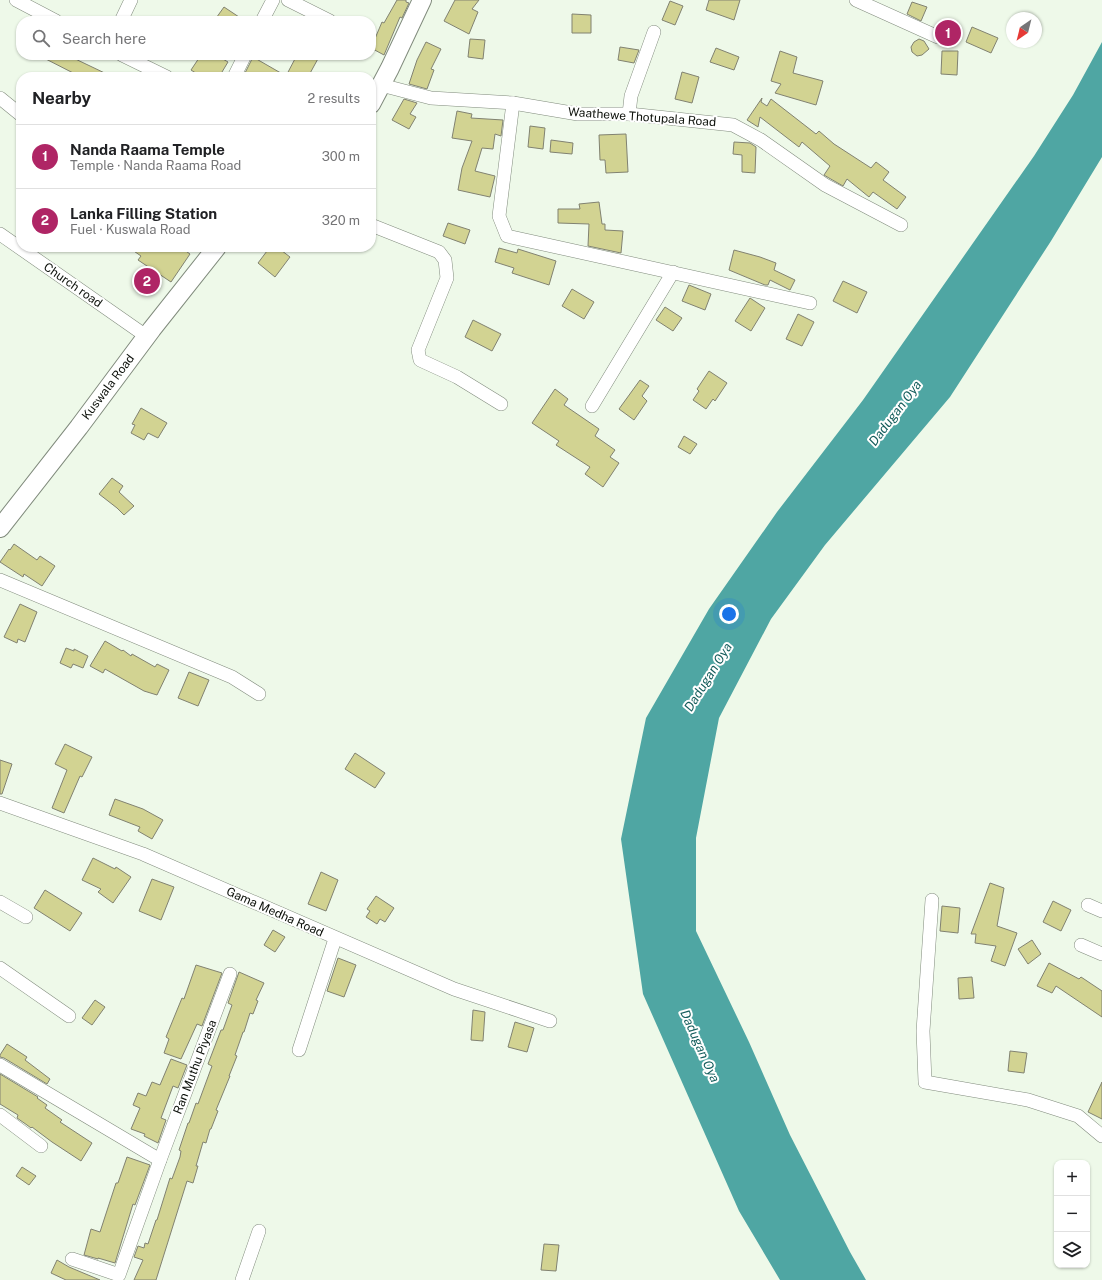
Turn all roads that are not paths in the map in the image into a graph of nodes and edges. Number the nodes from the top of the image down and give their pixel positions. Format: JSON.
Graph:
{"nodes":[{"id":1,"x":16,"y":0,"type":"edge"},
{"id":2,"x":132,"y":0,"type":"edge"},
{"id":3,"x":272,"y":0,"type":"edge"},
{"id":4,"x":288,"y":0,"type":"edge"},
{"id":5,"x":422,"y":0,"type":"edge"},
{"id":6,"x":856,"y":0,"type":"edge"},
{"id":7,"x":46,"y":16,"type":"edge"},
{"id":8,"x":124,"y":16,"type":"edge"},
{"id":9,"x":264,"y":16,"type":"edge"},
{"id":10,"x":320,"y":16,"type":"edge"},
{"id":11,"x":654,"y":32,"type":"dead end"},
{"id":12,"x":938,"y":37,"type":"dead end"},
{"id":13,"x":132,"y":60,"type":"edge"},
{"id":14,"x":242,"y":60,"type":"edge"},
{"id":15,"x":157,"y":72,"type":"edge"},
{"id":16,"x":236,"y":72,"type":"edge"},
{"id":17,"x":381,"y":85,"type":"junction"},
{"id":18,"x":376,"y":94,"type":"edge"},
{"id":19,"x":0,"y":98,"type":"edge"},
{"id":20,"x":513,"y":103,"type":"junction"},
{"id":21,"x":16,"y":111,"type":"edge"},
{"id":22,"x":629,"y":114,"type":"junction"},
{"id":23,"x":901,"y":225,"type":"dead end"},
{"id":24,"x":376,"y":227,"type":"edge"},
{"id":25,"x":0,"y":234,"type":"edge"},
{"id":26,"x":16,"y":245,"type":"edge"},
{"id":27,"x":26,"y":252,"type":"edge"},
{"id":28,"x":213,"y":252,"type":"edge"},
{"id":29,"x":673,"y":272,"type":"junction"},
{"id":30,"x":810,"y":303,"type":"dead end"},
{"id":31,"x":146,"y":336,"type":"junction"},
{"id":32,"x":500,"y":404,"type":"dead end"},
{"id":33,"x":592,"y":406,"type":"dead end"},
{"id":34,"x":0,"y":528,"type":"edge"},
{"id":35,"x":0,"y":580,"type":"edge"},
{"id":36,"x":259,"y":694,"type":"dead end"},
{"id":37,"x":0,"y":803,"type":"edge"},
{"id":38,"x":932,"y":900,"type":"dead end"},
{"id":39,"x":0,"y":902,"type":"edge"},
{"id":40,"x":1088,"y":905,"type":"dead end"},
{"id":41,"x":1102,"y":911,"type":"edge"},
{"id":42,"x":26,"y":917,"type":"dead end"},
{"id":43,"x":335,"y":939,"type":"junction"},
{"id":44,"x":1081,"y":945,"type":"dead end"},
{"id":45,"x":1102,"y":954,"type":"edge"},
{"id":46,"x":0,"y":968,"type":"edge"},
{"id":47,"x":230,"y":974,"type":"dead end"},
{"id":48,"x":69,"y":1016,"type":"dead end"},
{"id":49,"x":550,"y":1021,"type":"dead end"},
{"id":50,"x":299,"y":1050,"type":"dead end"},
{"id":51,"x":0,"y":1065,"type":"edge"},
{"id":52,"x":0,"y":1115,"type":"edge"},
{"id":53,"x":1102,"y":1136,"type":"edge"},
{"id":54,"x":41,"y":1146,"type":"dead end"},
{"id":55,"x":160,"y":1160,"type":"junction"},
{"id":56,"x":259,"y":1231,"type":"dead end"},
{"id":57,"x":72,"y":1259,"type":"dead end"},
{"id":58,"x":242,"y":1280,"type":"edge"}],
"edges":[{"from":1,"to":7,"type":"street"},
{"from":2,"to":8,"type":"street"},
{"from":3,"to":9,"type":"street"},
{"from":4,"to":10,"type":"street"},
{"from":5,"to":17,"type":"street"},
{"from":6,"to":12,"type":"street"},
{"from":11,"to":22,"type":"street"},
{"from":13,"to":15,"type":"street"},
{"from":14,"to":16,"type":"street"},
{"from":17,"to":18,"type":"street"},
{"from":17,"to":20,"type":"street","name":"Waathewe Thotupala Road"},
{"from":19,"to":21,"type":"street"},
{"from":20,"to":22,"type":"street","name":"Waathewe Thotupala Road"},
{"from":20,"to":29,"type":"street"},
{"from":22,"to":23,"type":"street","name":"Waathewe Thotupala Road"},
{"from":24,"to":32,"type":"street"},
{"from":25,"to":26,"type":"street","name":"Church road"},
{"from":27,"to":31,"type":"street","name":"Church road"},
{"from":28,"to":31,"type":"street","name":"Kuswala Road"},
{"from":29,"to":30,"type":"street"},
{"from":29,"to":33,"type":"street"},
{"from":31,"to":34,"type":"street","name":"Kuswala Road"},
{"from":35,"to":36,"type":"street"},
{"from":37,"to":43,"type":"street","name":"Gama Medha Road"},
{"from":38,"to":53,"type":"street"},
{"from":39,"to":42,"type":"street"},
{"from":40,"to":41,"type":"street"},
{"from":43,"to":49,"type":"street","name":"Gama Medha Road"},
{"from":43,"to":50,"type":"street"},
{"from":44,"to":45,"type":"street"},
{"from":46,"to":48,"type":"street"},
{"from":47,"to":55,"type":"street","name":"Ran Muthu Piyasa"},
{"from":51,"to":55,"type":"street"},
{"from":52,"to":54,"type":"street"},
{"from":55,"to":57,"type":"street","name":"Ran Muthu Piyasa"},
{"from":56,"to":58,"type":"street"}]}
